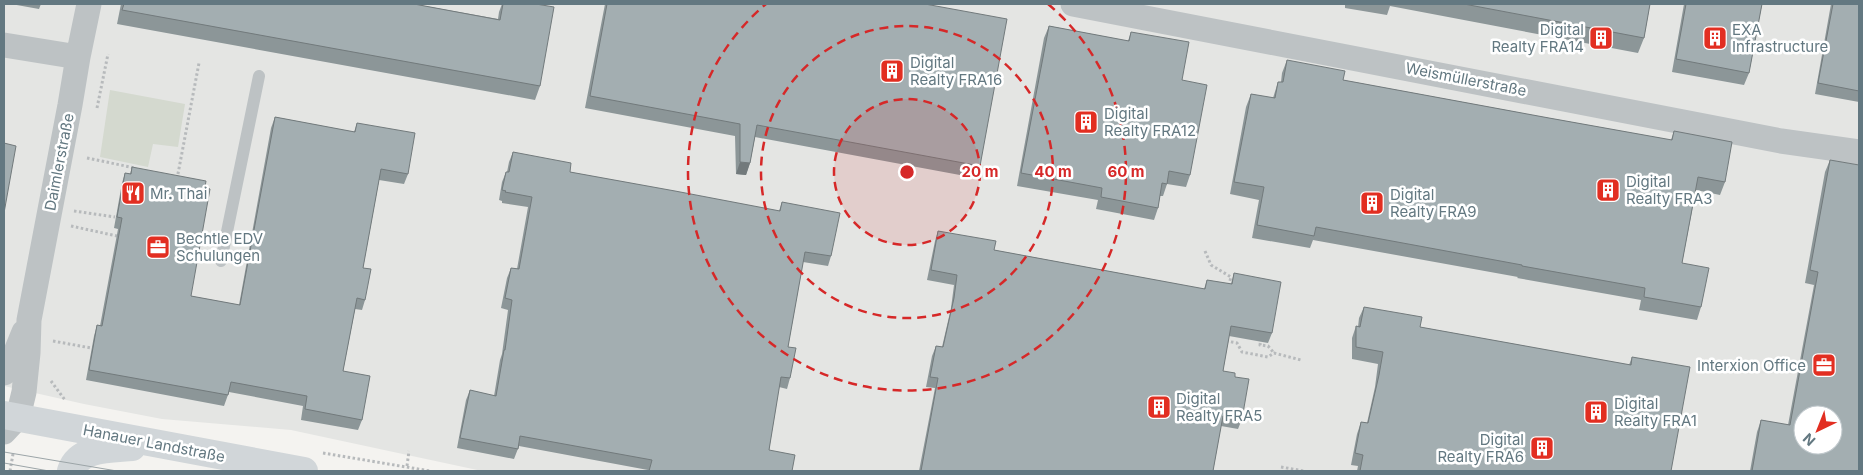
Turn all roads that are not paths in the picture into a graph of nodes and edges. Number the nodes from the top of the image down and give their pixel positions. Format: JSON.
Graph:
{"nodes":[{"id":1,"x":89,"y":4,"type":"edge"},
{"id":2,"x":1073,"y":4,"type":"edge"},
{"id":3,"x":4,"y":44,"type":"edge"},
{"id":4,"x":78,"y":57,"type":"junction"},
{"id":5,"x":259,"y":76,"type":"dead end"},
{"id":6,"x":1859,"y":152,"type":"edge"},
{"id":7,"x":221,"y":260,"type":"dead end"},
{"id":8,"x":29,"y":320,"type":"junction"},
{"id":9,"x":4,"y":373,"type":"edge"},
{"id":10,"x":10,"y":428,"type":"edge"},
{"id":11,"x":166,"y":446,"type":"junction"},
{"id":12,"x":71,"y":471,"type":"edge"},
{"id":13,"x":304,"y":471,"type":"edge"}],
"edges":[{"from":1,"to":4,"type":"street","name":"Daimlerstraße"},
{"from":2,"to":6,"type":"street","name":"Weismüllerstraße"},
{"from":3,"to":4,"type":"street"},
{"from":4,"to":8,"type":"street","name":"Daimlerstraße"},
{"from":5,"to":7,"type":"lane"},
{"from":8,"to":9,"type":"street","name":"Daimlerstraße"},
{"from":8,"to":10,"type":"street","name":"Daimlerstraße"},
{"from":10,"to":11,"type":"main road","name":"Hanauer Landstraße"},
{"from":11,"to":12,"type":"main road"},
{"from":11,"to":13,"type":"main road","name":"Hanauer Landstraße"}]}
